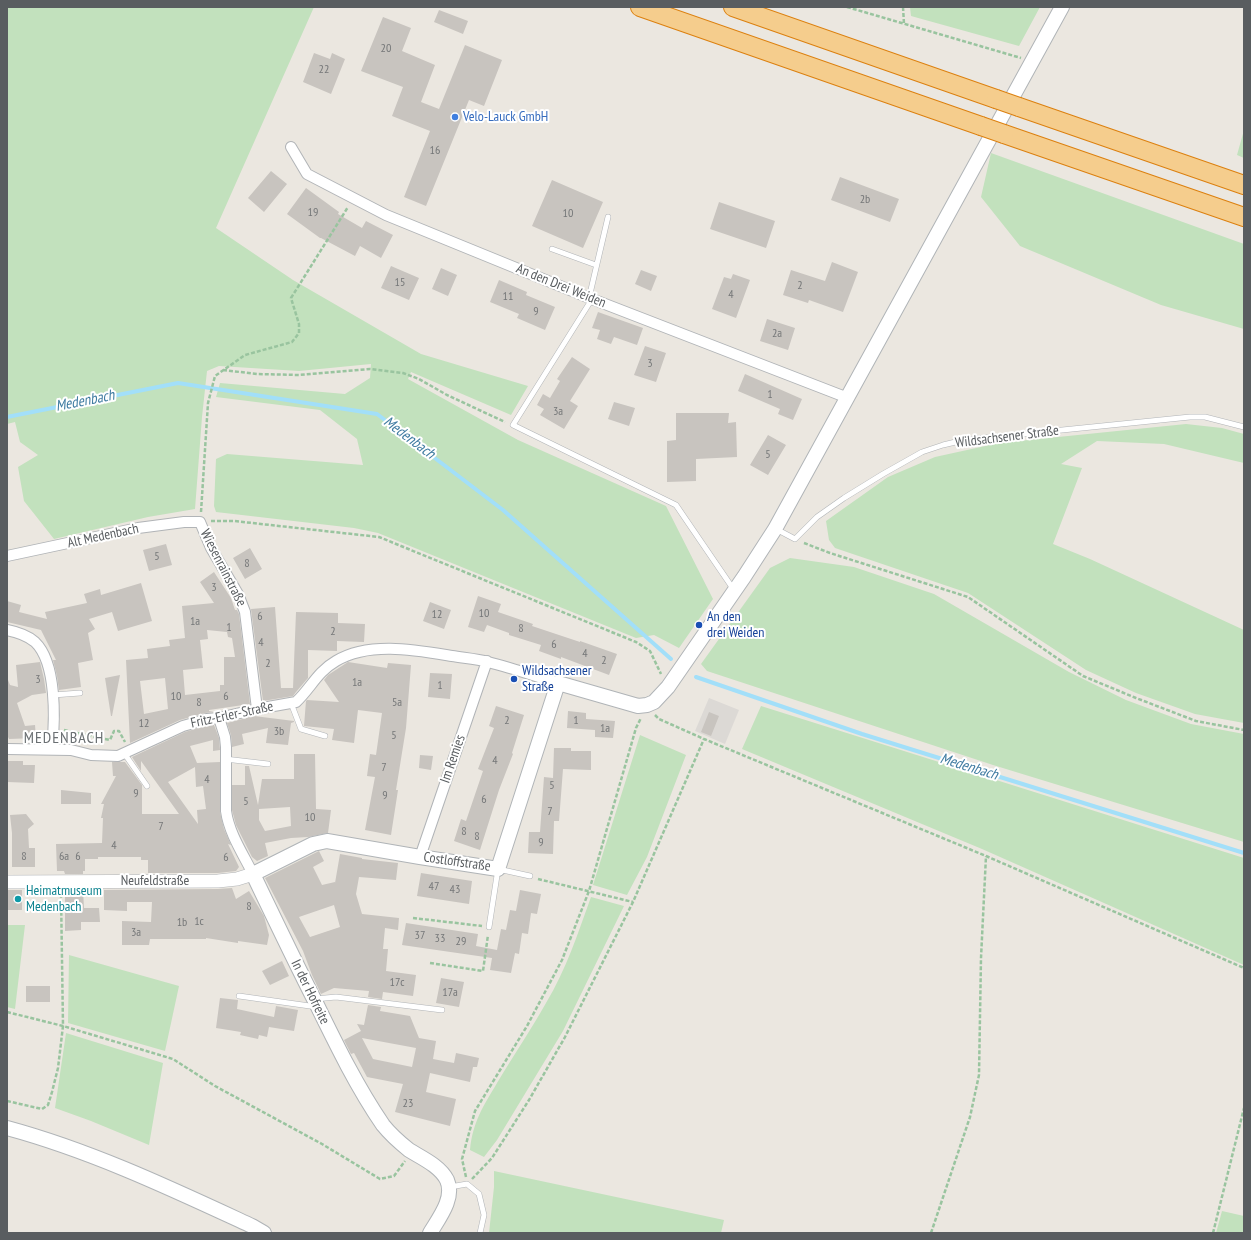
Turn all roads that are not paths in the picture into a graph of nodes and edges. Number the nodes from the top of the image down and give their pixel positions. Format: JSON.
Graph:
{"nodes":[{"id":1,"x":640,"y":7,"type":"edge"},
{"id":2,"x":733,"y":7,"type":"edge"},
{"id":3,"x":1062,"y":7,"type":"edge"},
{"id":4,"x":291,"y":147,"type":"dead end"},
{"id":5,"x":1244,"y":185,"type":"edge"},
{"id":6,"x":608,"y":216,"type":"dead end"},
{"id":7,"x":1244,"y":217,"type":"edge"},
{"id":8,"x":552,"y":249,"type":"dead end"},
{"id":9,"x":596,"y":266,"type":"junction"},
{"id":10,"x":590,"y":299,"type":"junction"},
{"id":11,"x":848,"y":398,"type":"junction"},
{"id":12,"x":1244,"y":427,"type":"edge"},
{"id":13,"x":200,"y":522,"type":"joint"},
{"id":14,"x":775,"y":529,"type":"junction"},
{"id":15,"x":7,"y":556,"type":"edge"},
{"id":16,"x":734,"y":591,"type":"junction"},
{"id":17,"x":7,"y":630,"type":"edge"},
{"id":18,"x":487,"y":661,"type":"junction"},
{"id":19,"x":558,"y":683,"type":"junction"},
{"id":20,"x":80,"y":693,"type":"dead end"},
{"id":21,"x":53,"y":695,"type":"junction"},
{"id":22,"x":291,"y":703,"type":"junction"},
{"id":23,"x":256,"y":709,"type":"junction"},
{"id":24,"x":219,"y":718,"type":"junction"},
{"id":25,"x":325,"y":736,"type":"dead end"},
{"id":26,"x":7,"y":748,"type":"edge"},
{"id":27,"x":52,"y":749,"type":"junction"},
{"id":28,"x":127,"y":752,"type":"junction"},
{"id":29,"x":225,"y":759,"type":"junction"},
{"id":30,"x":268,"y":764,"type":"dead end"},
{"id":31,"x":148,"y":786,"type":"dead end"},
{"id":32,"x":420,"y":857,"type":"junction"},
{"id":33,"x":498,"y":869,"type":"junction"},
{"id":34,"x":253,"y":874,"type":"junction"},
{"id":35,"x":530,"y":876,"type":"road end"},
{"id":36,"x":7,"y":882,"type":"edge"},
{"id":37,"x":489,"y":927,"type":"road end"},
{"id":38,"x":239,"y":996,"type":"dead end"},
{"id":39,"x":316,"y":1003,"type":"junction"},
{"id":40,"x":442,"y":1010,"type":"dead end"},
{"id":41,"x":7,"y":1128,"type":"edge"},
{"id":42,"x":448,"y":1187,"type":"junction"},
{"id":43,"x":264,"y":1233,"type":"edge"},
{"id":44,"x":430,"y":1233,"type":"edge"},
{"id":45,"x":480,"y":1233,"type":"edge"}],
"edges":[{"from":1,"to":7,"type":"highway","bridge":true},
{"from":2,"to":5,"type":"highway","bridge":true},
{"from":3,"to":11,"type":"main road"},
{"from":4,"to":10,"type":"street","name":"An den Drei Weiden"},
{"from":6,"to":9,"type":"lane"},
{"from":8,"to":9,"type":"lane"},
{"from":9,"to":10,"type":"lane"},
{"from":10,"to":11,"type":"street","name":"An den Drei Weiden"},
{"from":10,"to":16,"type":"lane"},
{"from":11,"to":14,"type":"main road"},
{"from":12,"to":14,"type":"lane","name":"Wildsachsener Straße"},
{"from":13,"to":15,"type":"street","name":"Alt Medenbach"},
{"from":13,"to":23,"type":"street","name":"Wiesenrainstraße"},
{"from":14,"to":16,"type":"main road"},
{"from":16,"to":19,"type":"main road"},
{"from":17,"to":21,"type":"street"},
{"from":18,"to":19,"type":"street"},
{"from":18,"to":22,"type":"street","name":"Fritz-Erler-Straße"},
{"from":18,"to":32,"type":"street","name":"Im Remies"},
{"from":19,"to":33,"type":"main road","name":"Costloffstraße"},
{"from":20,"to":21,"type":"lane"},
{"from":21,"to":27,"type":"street"},
{"from":22,"to":23,"type":"street","name":"Fritz-Erler-Straße"},
{"from":22,"to":25,"type":"lane"},
{"from":23,"to":24,"type":"street","name":"Fritz-Erler-Straße"},
{"from":24,"to":28,"type":"street","name":"Fritz-Erler-Straße"},
{"from":24,"to":29,"type":"street","name":"In der Hofreite"},
{"from":26,"to":27,"type":"street","name":"Fritz-Erler-Straße"},
{"from":27,"to":28,"type":"street","name":"Fritz-Erler-Straße"},
{"from":28,"to":31,"type":"lane"},
{"from":29,"to":30,"type":"lane"},
{"from":29,"to":34,"type":"street","name":"In der Hofreite"},
{"from":32,"to":33,"type":"main road","name":"Costloffstraße"},
{"from":32,"to":34,"type":"main road","name":"Costloffstraße"},
{"from":33,"to":35,"type":"lane"},
{"from":33,"to":37,"type":"lane"},
{"from":34,"to":36,"type":"street","name":"Neufeldstraße"},
{"from":34,"to":39,"type":"main road","name":"In der Hofreite"},
{"from":38,"to":39,"type":"lane"},
{"from":39,"to":40,"type":"lane"},
{"from":39,"to":42,"type":"main road","name":"In der Hofreite"},
{"from":41,"to":43,"type":"main road"},
{"from":42,"to":44,"type":"main road"},
{"from":42,"to":45,"type":"lane"}]}
